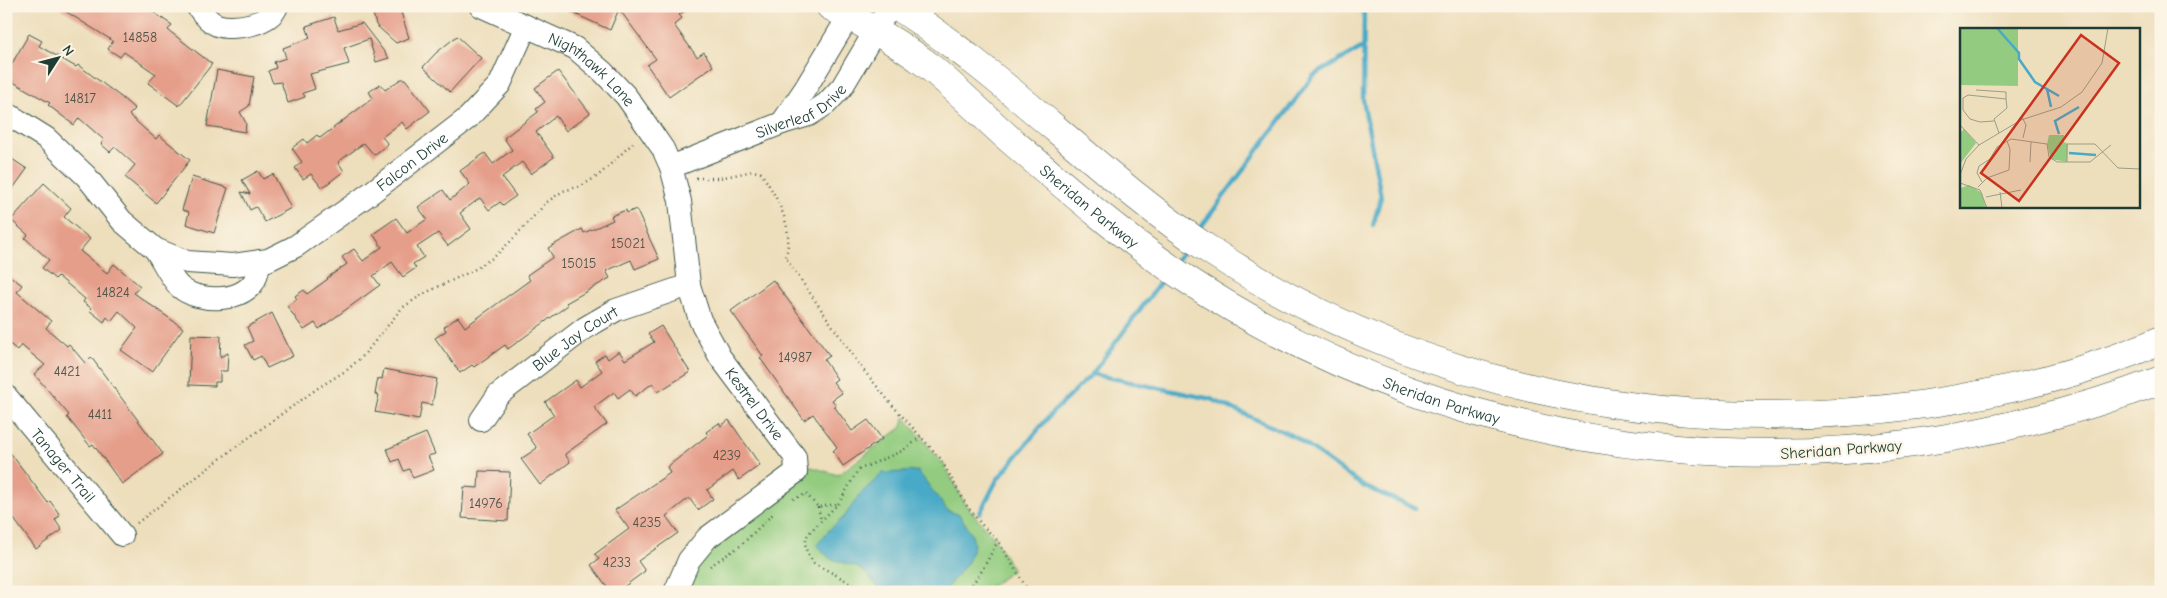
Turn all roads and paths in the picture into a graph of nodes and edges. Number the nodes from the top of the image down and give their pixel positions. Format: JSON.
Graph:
{"nodes":[{"id":1,"x":197,"y":6,"type":"edge"},
{"id":2,"x":277,"y":6,"type":"edge"},
{"id":3,"x":481,"y":6,"type":"edge"},
{"id":4,"x":890,"y":6,"type":"edge"},
{"id":5,"x":897,"y":6,"type":"edge"},
{"id":6,"x":845,"y":10,"type":"edge"},
{"id":7,"x":526,"y":26,"type":"junction"},
{"id":8,"x":875,"y":31,"type":"junction"},
{"id":9,"x":6,"y":113,"type":"edge"},
{"id":10,"x":782,"y":122,"type":"junction"},
{"id":11,"x":642,"y":135,"type":"dead end"},
{"id":12,"x":671,"y":168,"type":"junction"},
{"id":13,"x":696,"y":178,"type":"dead end"},
{"id":14,"x":155,"y":249,"type":"junction"},
{"id":15,"x":260,"y":261,"type":"junction"},
{"id":16,"x":689,"y":285,"type":"junction"},
{"id":17,"x":2161,"y":340,"type":"edge"},
{"id":18,"x":2161,"y":380,"type":"edge"},
{"id":19,"x":6,"y":396,"type":"edge"},
{"id":20,"x":481,"y":420,"type":"dead end"},
{"id":21,"x":921,"y":437,"type":"junction"},
{"id":22,"x":790,"y":476,"type":"junction"},
{"id":23,"x":806,"y":494,"type":"junction"},
{"id":24,"x":788,"y":501,"type":"dead end"},
{"id":25,"x":838,"y":503,"type":"junction"},
{"id":26,"x":818,"y":507,"type":"junction"},
{"id":27,"x":776,"y":511,"type":"dead end"},
{"id":28,"x":821,"y":520,"type":"junction"},
{"id":29,"x":122,"y":535,"type":"joint"},
{"id":30,"x":998,"y":540,"type":"junction"},
{"id":31,"x":707,"y":570,"type":"dead end"},
{"id":32,"x":675,"y":592,"type":"edge"},
{"id":33,"x":867,"y":592,"type":"edge"},
{"id":34,"x":966,"y":592,"type":"edge"},
{"id":35,"x":1029,"y":592,"type":"edge"}],
"edges":[{"from":1,"to":2,"type":"street"},
{"from":3,"to":7,"type":"street","name":"Nighthawk Lane"},
{"from":4,"to":8,"type":"street","name":"Silverleaf Drive"},
{"from":5,"to":17,"type":"main road"},
{"from":6,"to":8,"type":"main road","name":"Sheridan Parkway"},
{"from":6,"to":10,"type":"street"},
{"from":7,"to":12,"type":"street","name":"Nighthawk Lane"},
{"from":7,"to":15,"type":"street","name":"Falcon Drive"},
{"from":8,"to":10,"type":"street","name":"Silverleaf Drive"},
{"from":8,"to":18,"type":"main road","name":"Sheridan Parkway"},
{"from":9,"to":14,"type":"street","name":"Falcon Drive"},
{"from":10,"to":12,"type":"street","name":"Silverleaf Drive"},
{"from":11,"to":29,"type":"path"},
{"from":12,"to":16,"type":"street","name":"Kestrel Drive"},
{"from":13,"to":21,"type":"path"},
{"from":14,"to":15,"type":"street","name":"Falcon Drive"},
{"from":14,"to":15,"type":"street","name":"Falcon Drive"},
{"from":16,"to":20,"type":"street","name":"Blue Jay Court"},
{"from":16,"to":22,"type":"street","name":"Kestrel Drive"},
{"from":19,"to":29,"type":"street","name":"Tanager Trail"},
{"from":21,"to":25,"type":"path"},
{"from":21,"to":30,"type":"path"},
{"from":22,"to":23,"type":"path"},
{"from":22,"to":32,"type":"street"},
{"from":23,"to":24,"type":"path"},
{"from":23,"to":26,"type":"path"},
{"from":25,"to":26,"type":"path"},
{"from":25,"to":28,"type":"path"},
{"from":26,"to":28,"type":"path"},
{"from":27,"to":31,"type":"path"},
{"from":28,"to":33,"type":"path"},
{"from":30,"to":34,"type":"path"},
{"from":30,"to":35,"type":"path"}]}
